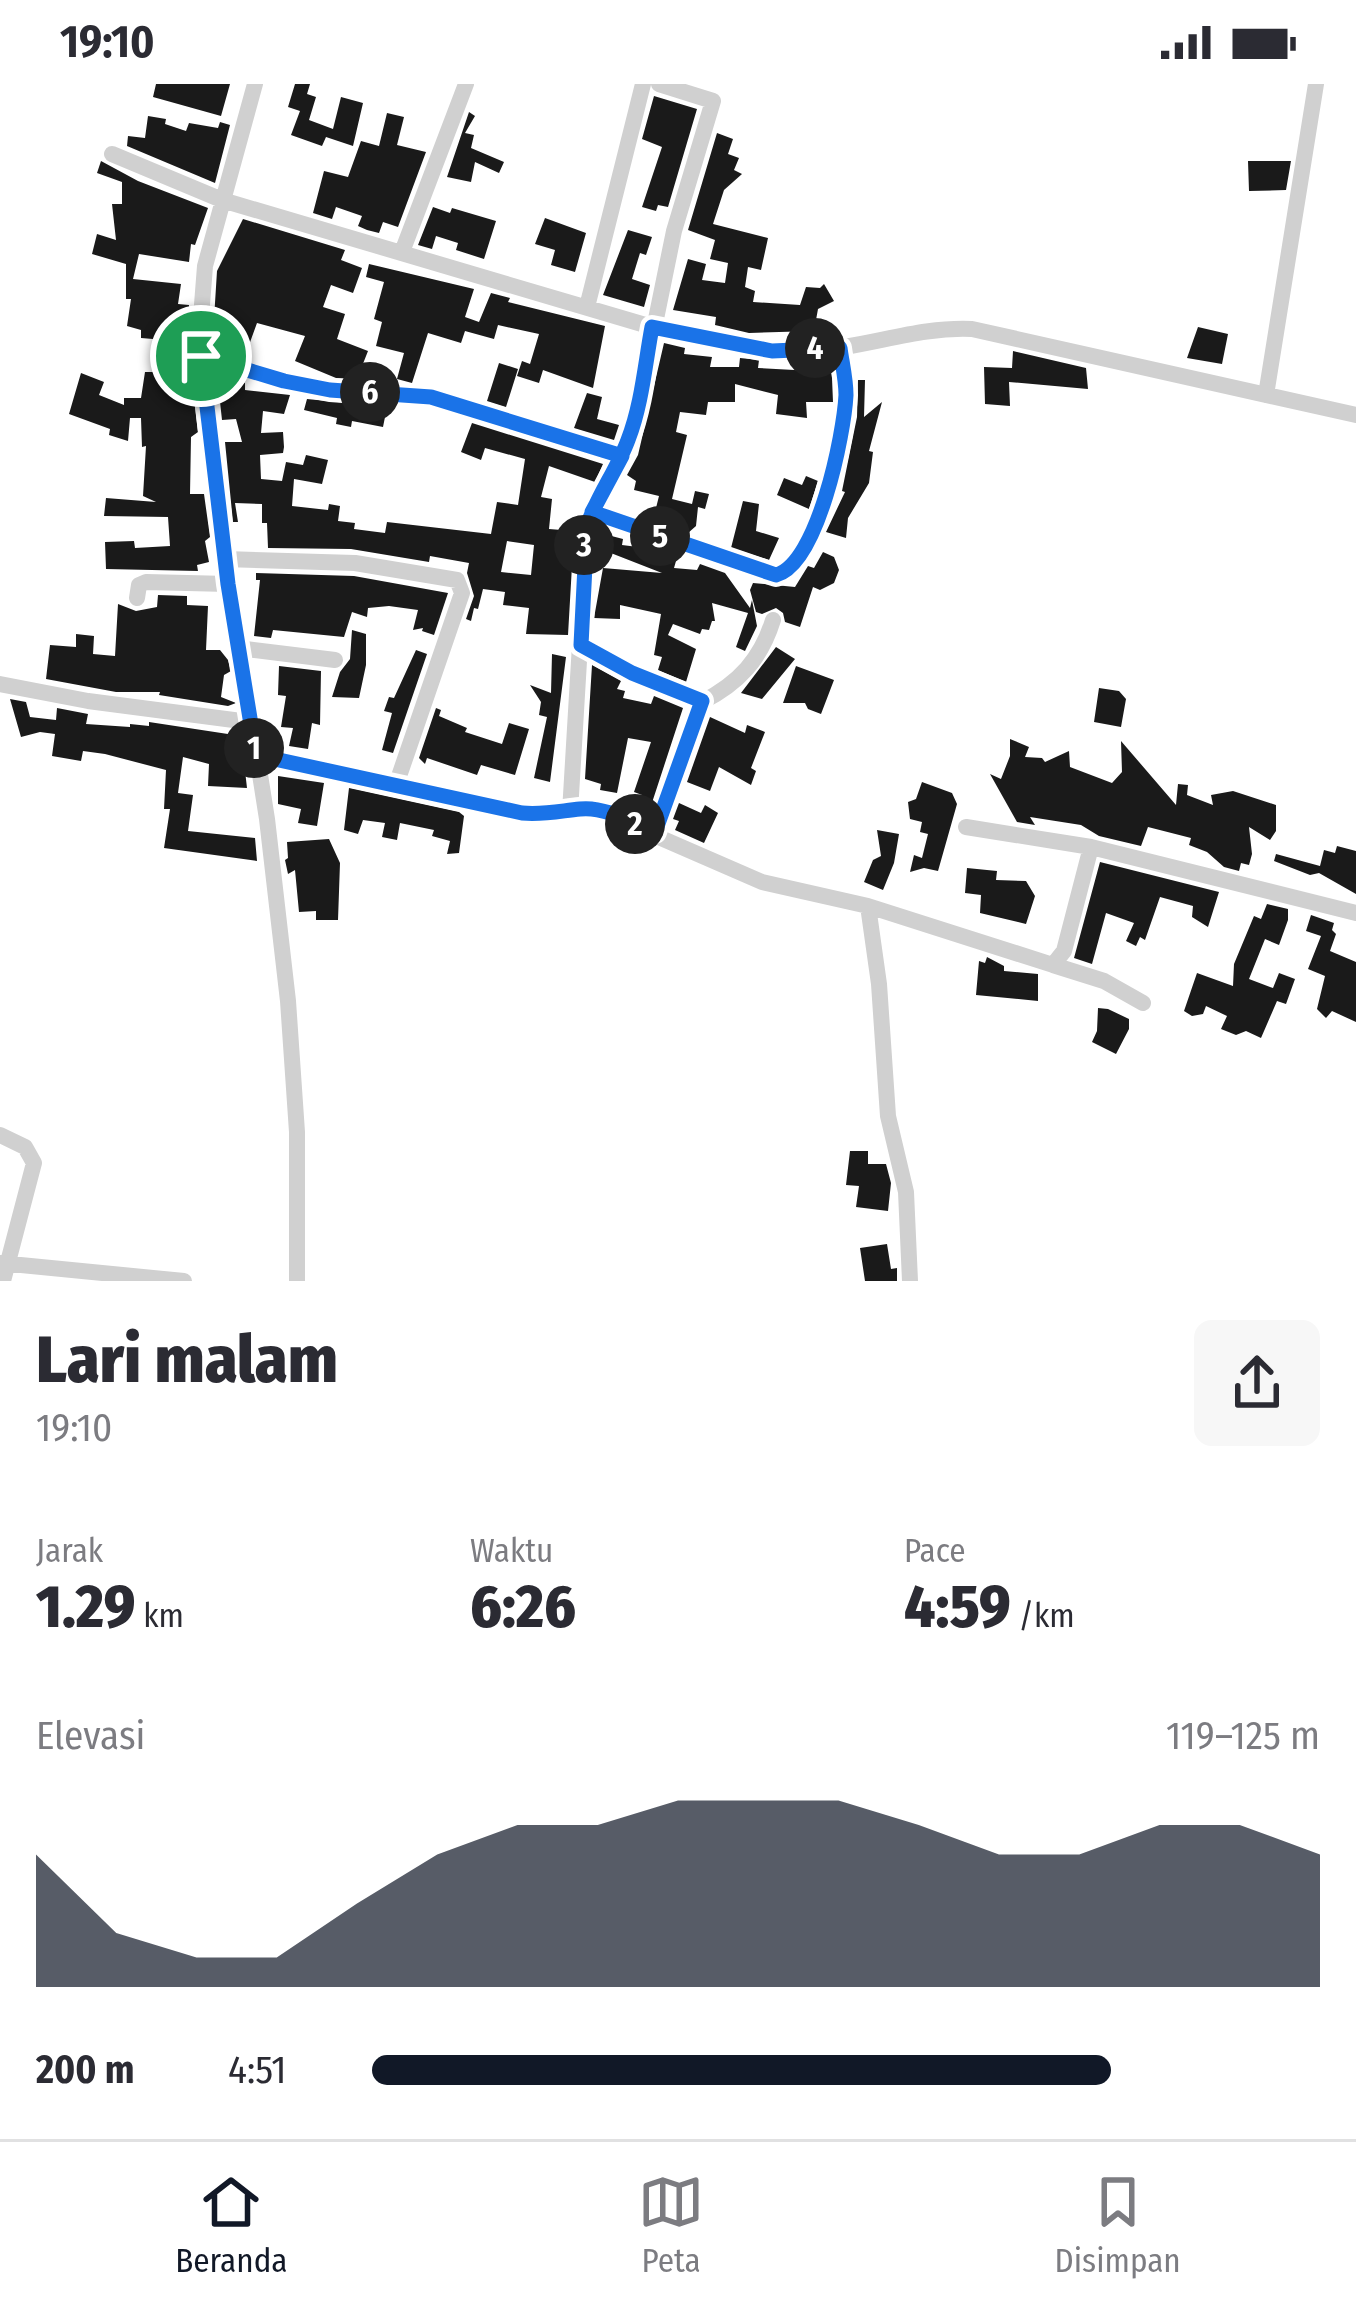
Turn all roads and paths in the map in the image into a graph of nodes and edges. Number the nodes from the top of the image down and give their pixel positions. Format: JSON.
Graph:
{"nodes":[{"id":1,"x":255,"y":84,"type":"edge"},
{"id":2,"x":466,"y":84,"type":"edge"},
{"id":3,"x":643,"y":84,"type":"edge"},
{"id":4,"x":659,"y":84,"type":"edge"},
{"id":5,"x":1316,"y":84,"type":"edge"},
{"id":6,"x":112,"y":154,"type":"dead end"},
{"id":7,"x":222,"y":200,"type":"junction"},
{"id":8,"x":402,"y":252,"type":"junction"},
{"id":9,"x":587,"y":307,"type":"junction"},
{"id":10,"x":652,"y":327,"type":"junction"},
{"id":11,"x":840,"y":348,"type":"junction"},
{"id":12,"x":201,"y":356,"type":"junction"},
{"id":13,"x":1266,"y":395,"type":"junction"},
{"id":14,"x":1356,"y":415,"type":"edge"},
{"id":15,"x":622,"y":456,"type":"junction"},
{"id":16,"x":592,"y":512,"type":"junction"},
{"id":17,"x":225,"y":559,"type":"junction"},
{"id":18,"x":228,"y":584,"type":"junction"},
{"id":19,"x":137,"y":598,"type":"dead end"},
{"id":20,"x":773,"y":620,"type":"dead end"},
{"id":21,"x":581,"y":645,"type":"junction"},
{"id":22,"x":238,"y":648,"type":"junction"},
{"id":23,"x":335,"y":659,"type":"dead end"},
{"id":24,"x":0,"y":684,"type":"edge"},
{"id":25,"x":702,"y":701,"type":"junction"},
{"id":26,"x":249,"y":722,"type":"junction"},
{"id":27,"x":256,"y":755,"type":"junction"},
{"id":28,"x":396,"y":784,"type":"junction"},
{"id":29,"x":570,"y":812,"type":"junction"},
{"id":30,"x":966,"y":826,"type":"dead end"},
{"id":31,"x":655,"y":832,"type":"junction"},
{"id":32,"x":1091,"y":847,"type":"junction"},
{"id":33,"x":868,"y":906,"type":"junction"},
{"id":34,"x":1356,"y":913,"type":"edge"},
{"id":35,"x":1053,"y":965,"type":"junction"},
{"id":36,"x":1143,"y":1003,"type":"dead end"},
{"id":37,"x":0,"y":1135,"type":"edge"},
{"id":38,"x":3,"y":1270,"type":"edge"},
{"id":39,"x":184,"y":1281,"type":"edge"},
{"id":40,"x":297,"y":1281,"type":"edge"},
{"id":41,"x":910,"y":1281,"type":"edge"}],
"edges":[{"from":1,"to":7,"type":"street"},
{"from":2,"to":8,"type":"street"},
{"from":3,"to":9,"type":"street"},
{"from":4,"to":10,"type":"street"},
{"from":5,"to":13,"type":"street"},
{"from":6,"to":7,"type":"street"},
{"from":7,"to":8,"type":"street"},
{"from":7,"to":12,"type":"street"},
{"from":8,"to":9,"type":"street"},
{"from":9,"to":10,"type":"street"},
{"from":10,"to":11,"type":"street"},
{"from":10,"to":15,"type":"street"},
{"from":11,"to":13,"type":"street"},
{"from":11,"to":16,"type":"street"},
{"from":12,"to":15,"type":"street"},
{"from":12,"to":17,"type":"street"},
{"from":13,"to":14,"type":"street"},
{"from":15,"to":16,"type":"street"},
{"from":16,"to":21,"type":"street"},
{"from":17,"to":18,"type":"street"},
{"from":17,"to":28,"type":"street"},
{"from":18,"to":19,"type":"street"},
{"from":18,"to":22,"type":"street"},
{"from":20,"to":25,"type":"street"},
{"from":21,"to":25,"type":"street"},
{"from":21,"to":29,"type":"street"},
{"from":22,"to":23,"type":"street"},
{"from":22,"to":26,"type":"street"},
{"from":24,"to":26,"type":"street"},
{"from":25,"to":31,"type":"street"},
{"from":26,"to":27,"type":"street"},
{"from":27,"to":28,"type":"street"},
{"from":27,"to":40,"type":"street"},
{"from":28,"to":29,"type":"street"},
{"from":29,"to":31,"type":"street"},
{"from":30,"to":32,"type":"street"},
{"from":31,"to":33,"type":"street"},
{"from":32,"to":34,"type":"street"},
{"from":32,"to":35,"type":"street"},
{"from":33,"to":35,"type":"street"},
{"from":33,"to":41,"type":"street"},
{"from":35,"to":36,"type":"street"},
{"from":37,"to":38,"type":"street"},
{"from":38,"to":39,"type":"street"}]}
